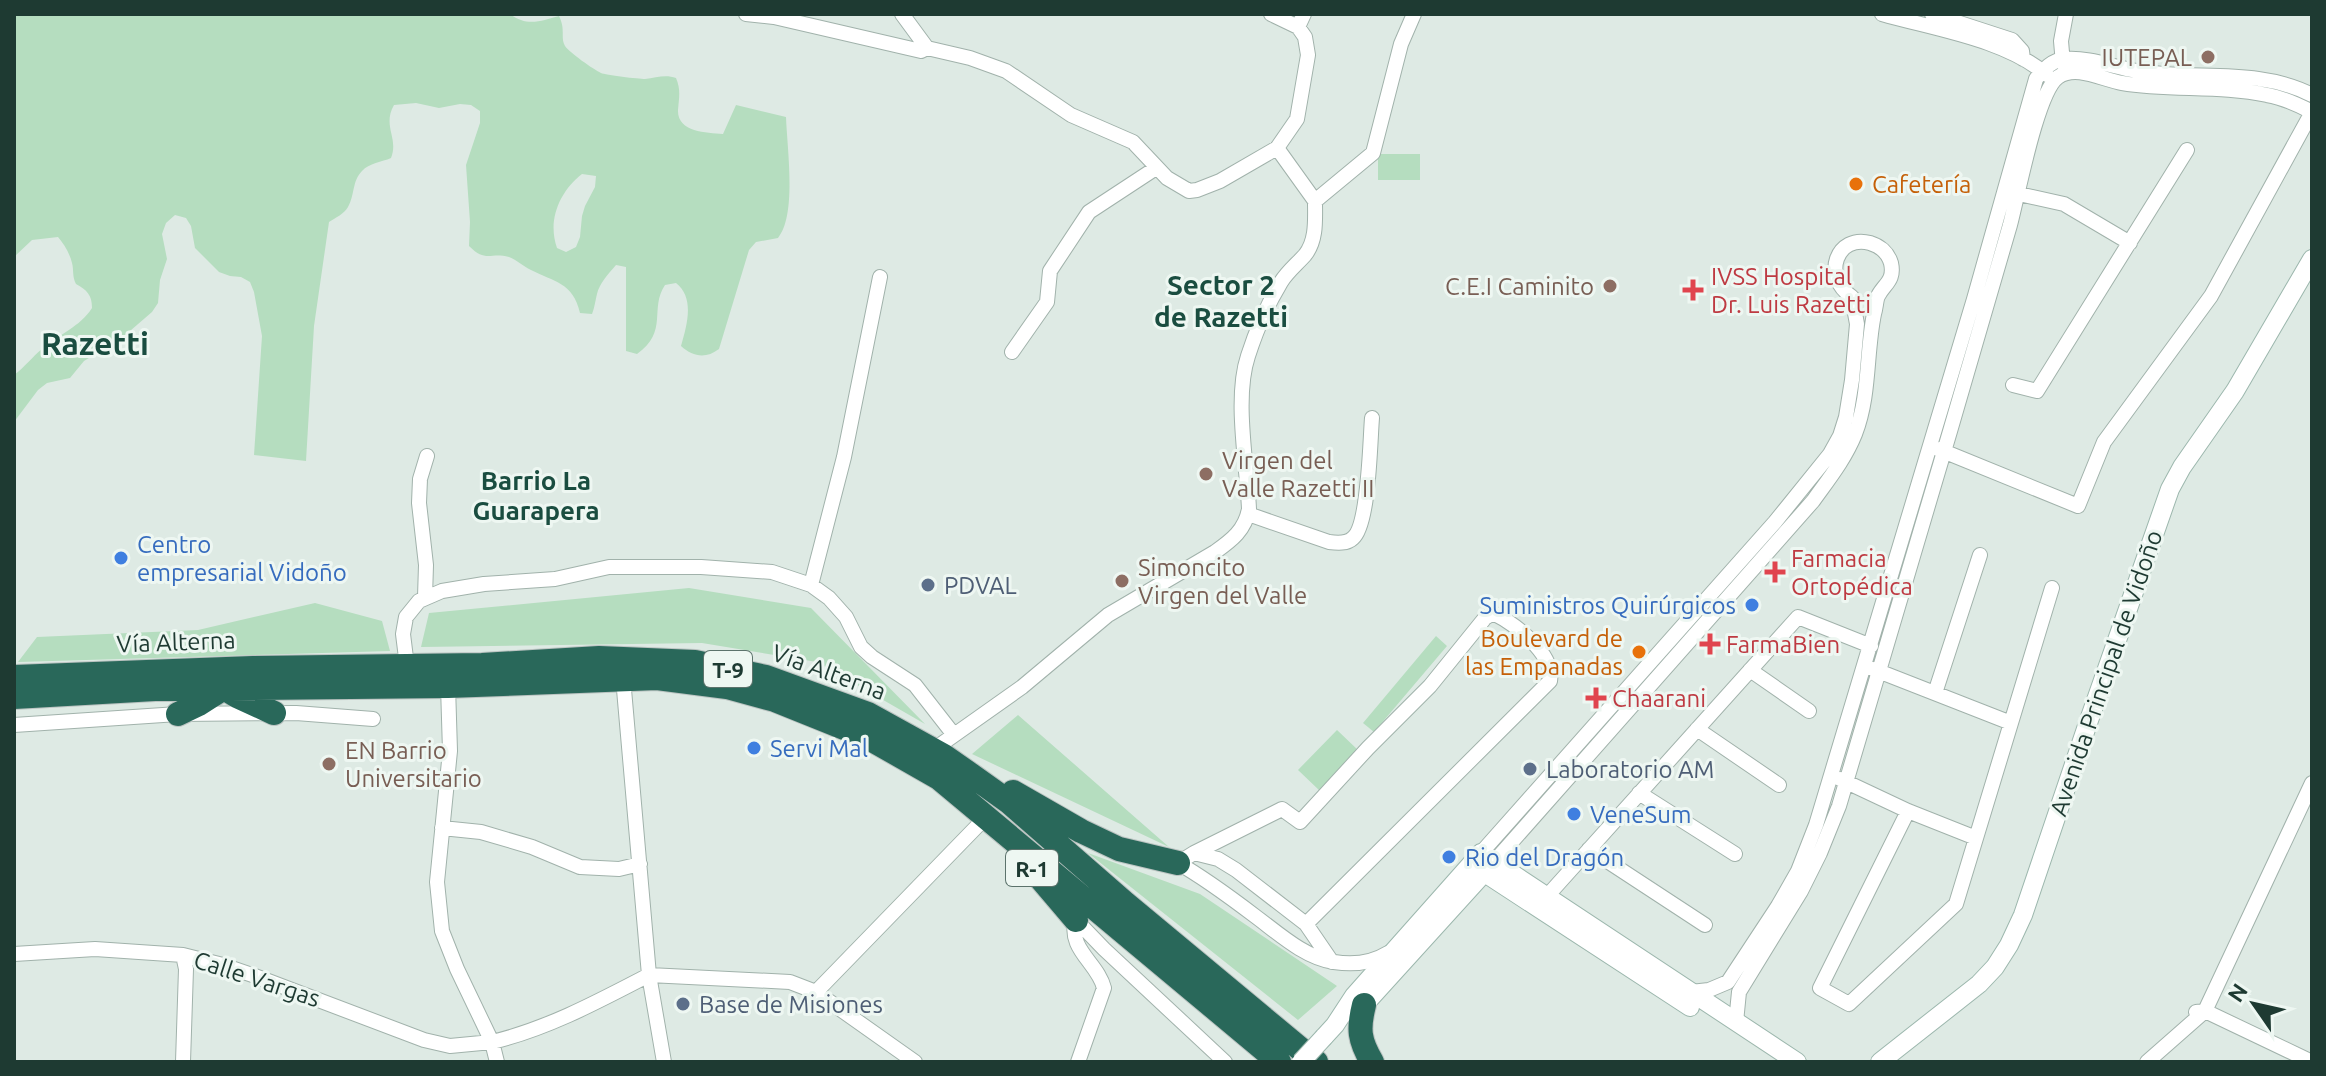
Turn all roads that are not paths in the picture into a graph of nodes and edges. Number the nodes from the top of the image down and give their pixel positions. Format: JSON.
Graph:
{"nodes":[{"id":1,"x":746,"y":14,"type":"edge"},
{"id":2,"x":902,"y":14,"type":"edge"},
{"id":3,"x":1271,"y":14,"type":"edge"},
{"id":4,"x":1414,"y":14,"type":"edge"},
{"id":5,"x":1882,"y":14,"type":"edge"},
{"id":6,"x":1932,"y":14,"type":"edge"},
{"id":7,"x":2066,"y":14,"type":"edge"},
{"id":8,"x":1301,"y":20,"type":"edge"},
{"id":9,"x":1983,"y":21,"type":"edge"},
{"id":10,"x":927,"y":48,"type":"junction"},
{"id":11,"x":2023,"y":59,"type":"junction"},
{"id":12,"x":2055,"y":71,"type":"junction"},
{"id":13,"x":2312,"y":95,"type":"edge"},
{"id":14,"x":2312,"y":112,"type":"edge"},
{"id":15,"x":1277,"y":148,"type":"junction"},
{"id":16,"x":2187,"y":150,"type":"dead end"},
{"id":17,"x":1156,"y":168,"type":"junction"},
{"id":18,"x":2012,"y":192,"type":"junction"},
{"id":19,"x":1315,"y":201,"type":"junction"},
{"id":20,"x":2130,"y":243,"type":"junction"},
{"id":21,"x":2312,"y":259,"type":"edge"},
{"id":22,"x":880,"y":277,"type":"dead end"},
{"id":23,"x":1012,"y":352,"type":"dead end"},
{"id":24,"x":2013,"y":385,"type":"dead end"},
{"id":25,"x":1372,"y":418,"type":"dead end"},
{"id":26,"x":1937,"y":449,"type":"junction"},
{"id":27,"x":427,"y":456,"type":"dead end"},
{"id":28,"x":1248,"y":514,"type":"junction"},
{"id":29,"x":1980,"y":555,"type":"dead end"},
{"id":30,"x":811,"y":585,"type":"junction"},
{"id":31,"x":2052,"y":588,"type":"dead end"},
{"id":32,"x":425,"y":597,"type":"junction"},
{"id":33,"x":1871,"y":646,"type":"junction"},
{"id":34,"x":407,"y":666,"type":"junction"},
{"id":35,"x":1872,"y":669,"type":"junction"},
{"id":36,"x":1750,"y":670,"type":"junction"},
{"id":37,"x":14,"y":677,"type":"edge"},
{"id":38,"x":623,"y":678,"type":"junction"},
{"id":39,"x":448,"y":686,"type":"junction"},
{"id":40,"x":224,"y":688,"type":"junction"},
{"id":41,"x":1935,"y":693,"type":"junction"},
{"id":42,"x":14,"y":697,"type":"edge"},
{"id":43,"x":1809,"y":711,"type":"dead end"},
{"id":44,"x":274,"y":713,"type":"junction"},
{"id":45,"x":178,"y":714,"type":"junction"},
{"id":46,"x":373,"y":719,"type":"dead end"},
{"id":47,"x":2011,"y":723,"type":"junction"},
{"id":48,"x":14,"y":725,"type":"edge"},
{"id":49,"x":1697,"y":729,"type":"junction"},
{"id":50,"x":943,"y":747,"type":"junction"},
{"id":51,"x":1840,"y":779,"type":"junction"},
{"id":52,"x":2312,"y":783,"type":"edge"},
{"id":53,"x":1779,"y":785,"type":"dead end"},
{"id":54,"x":1639,"y":793,"type":"junction"},
{"id":55,"x":1908,"y":811,"type":"junction"},
{"id":56,"x":987,"y":816,"type":"junction"},
{"id":57,"x":442,"y":828,"type":"junction"},
{"id":58,"x":1976,"y":838,"type":"junction"},
{"id":59,"x":1589,"y":849,"type":"junction"},
{"id":60,"x":1735,"y":854,"type":"dead end"},
{"id":61,"x":1186,"y":858,"type":"junction"},
{"id":62,"x":1483,"y":863,"type":"junction"},
{"id":63,"x":640,"y":864,"type":"junction"},
{"id":64,"x":1542,"y":902,"type":"junction"},
{"id":65,"x":1076,"y":920,"type":"junction"},
{"id":66,"x":1306,"y":924,"type":"junction"},
{"id":67,"x":1705,"y":925,"type":"dead end"},
{"id":68,"x":1395,"y":949,"type":"junction"},
{"id":69,"x":14,"y":954,"type":"edge"},
{"id":70,"x":183,"y":955,"type":"junction"},
{"id":71,"x":1332,"y":962,"type":"junction"},
{"id":72,"x":649,"y":975,"type":"junction"},
{"id":73,"x":1733,"y":987,"type":"junction"},
{"id":74,"x":816,"y":992,"type":"junction"},
{"id":75,"x":1691,"y":992,"type":"junction"},
{"id":76,"x":1364,"y":1005,"type":"junction"},
{"id":77,"x":2205,"y":1011,"type":"junction"},
{"id":78,"x":1719,"y":1017,"type":"junction"},
{"id":79,"x":1329,"y":1031,"type":"junction"},
{"id":80,"x":492,"y":1042,"type":"junction"},
{"id":81,"x":894,"y":1056,"type":"edge"},
{"id":82,"x":183,"y":1062,"type":"edge"},
{"id":83,"x":497,"y":1062,"type":"edge"},
{"id":84,"x":664,"y":1062,"type":"edge"},
{"id":85,"x":915,"y":1062,"type":"edge"},
{"id":86,"x":1078,"y":1062,"type":"edge"},
{"id":87,"x":1225,"y":1062,"type":"edge"},
{"id":88,"x":1279,"y":1062,"type":"edge"},
{"id":89,"x":1301,"y":1062,"type":"edge"},
{"id":90,"x":1316,"y":1062,"type":"edge"},
{"id":91,"x":1372,"y":1062,"type":"edge"},
{"id":92,"x":1774,"y":1062,"type":"edge"},
{"id":93,"x":1797,"y":1062,"type":"edge"},
{"id":94,"x":1880,"y":1062,"type":"edge"},
{"id":95,"x":2134,"y":1062,"type":"edge"},
{"id":96,"x":2147,"y":1062,"type":"edge"},
{"id":97,"x":2312,"y":1062,"type":"edge"}],
"edges":[{"from":1,"to":10,"type":"street"},
{"from":2,"to":10,"type":"street"},
{"from":3,"to":8,"type":"street"},
{"from":4,"to":19,"type":"street"},
{"from":5,"to":11,"type":"street"},
{"from":6,"to":9,"type":"street"},
{"from":7,"to":12,"type":"street"},
{"from":8,"to":15,"type":"street"},
{"from":9,"to":11,"type":"street"},
{"from":10,"to":17,"type":"street"},
{"from":11,"to":12,"type":"street"},
{"from":12,"to":13,"type":"street"},
{"from":12,"to":14,"type":"street"},
{"from":12,"to":18,"type":"street"},
{"from":14,"to":26,"type":"street"},
{"from":15,"to":17,"type":"street"},
{"from":15,"to":19,"type":"street"},
{"from":16,"to":20,"type":"street"},
{"from":17,"to":23,"type":"street"},
{"from":18,"to":20,"type":"street"},
{"from":18,"to":26,"type":"street"},
{"from":19,"to":28,"type":"street"},
{"from":20,"to":24,"type":"street"},
{"from":21,"to":94,"type":"main road","name":"Avenida Principal de Vidoño"},
{"from":22,"to":30,"type":"street"},
{"from":25,"to":28,"type":"street"},
{"from":26,"to":33,"type":"street"},
{"from":26,"to":35,"type":"street"},
{"from":27,"to":32,"type":"street"},
{"from":28,"to":50,"type":"street"},
{"from":29,"to":41,"type":"street"},
{"from":30,"to":32,"type":"street"},
{"from":30,"to":50,"type":"street"},
{"from":31,"to":47,"type":"street"},
{"from":32,"to":34,"type":"street"},
{"from":33,"to":35,"type":"street"},
{"from":33,"to":36,"type":"street"},
{"from":34,"to":37,"type":"highway","name":"Vía Alterna","number":"T-9"},
{"from":34,"to":50,"type":"highway","name":"Vía Alterna","number":"T-9"},
{"from":35,"to":41,"type":"street"},
{"from":35,"to":51,"type":"street"},
{"from":36,"to":43,"type":"street"},
{"from":36,"to":49,"type":"street"},
{"from":38,"to":39,"type":"highway","name":"Vía Alterna","number":"T-9"},
{"from":38,"to":56,"type":"highway","name":"Vía Alterna","number":"T-9"},
{"from":38,"to":63,"type":"street"},
{"from":39,"to":40,"type":"highway","name":"Vía Alterna","number":"T-9"},
{"from":39,"to":57,"type":"street"},
{"from":40,"to":42,"type":"highway","name":"Vía Alterna","number":"T-9"},
{"from":40,"to":44,"type":"highway"},
{"from":40,"to":45,"type":"highway"},
{"from":41,"to":47,"type":"street"},
{"from":44,"to":45,"type":"street"},
{"from":44,"to":46,"type":"street"},
{"from":45,"to":48,"type":"street"},
{"from":47,"to":58,"type":"street"},
{"from":49,"to":53,"type":"street"},
{"from":49,"to":54,"type":"street"},
{"from":50,"to":61,"type":"highway","number":"T-9"},
{"from":50,"to":90,"type":"highway","name":"Vía Alterna","number":"T-9"},
{"from":51,"to":55,"type":"street"},
{"from":51,"to":73,"type":"street"},
{"from":52,"to":77,"type":"street"},
{"from":54,"to":59,"type":"street"},
{"from":54,"to":60,"type":"street"},
{"from":55,"to":58,"type":"street"},
{"from":55,"to":58,"type":"street"},
{"from":56,"to":65,"type":"highway","number":"R-1"},
{"from":56,"to":74,"type":"street"},
{"from":56,"to":88,"type":"highway","name":"Vía Alterna","number":"T-9"},
{"from":57,"to":63,"type":"street"},
{"from":57,"to":80,"type":"street"},
{"from":59,"to":64,"type":"street"},
{"from":59,"to":67,"type":"street"},
{"from":61,"to":66,"type":"street"},
{"from":61,"to":66,"type":"street"},
{"from":61,"to":71,"type":"street","number":"T-9"},
{"from":62,"to":62,"type":"street"},
{"from":62,"to":64,"type":"main road"},
{"from":62,"to":68,"type":"main road"},
{"from":62,"to":76,"type":"main road"},
{"from":63,"to":72,"type":"street"},
{"from":64,"to":75,"type":"main road"},
{"from":64,"to":78,"type":"main road"},
{"from":65,"to":86,"type":"street"},
{"from":65,"to":87,"type":"street","number":"R-1"},
{"from":66,"to":71,"type":"street"},
{"from":68,"to":71,"type":"street","number":"T-9"},
{"from":68,"to":79,"type":"main road"},
{"from":69,"to":70,"type":"street","name":"Calle Vargas"},
{"from":70,"to":80,"type":"street","name":"Calle Vargas"},
{"from":70,"to":82,"type":"street"},
{"from":72,"to":74,"type":"street"},
{"from":72,"to":80,"type":"street","name":"Calle Vargas"},
{"from":72,"to":84,"type":"street"},
{"from":73,"to":75,"type":"street"},
{"from":73,"to":78,"type":"street"},
{"from":73,"to":78,"type":"street"},
{"from":74,"to":81,"type":"street"},
{"from":75,"to":78,"type":"main road"},
{"from":76,"to":79,"type":"main road"},
{"from":76,"to":91,"type":"highway"},
{"from":77,"to":95,"type":"street"},
{"from":77,"to":96,"type":"street"},
{"from":77,"to":97,"type":"street"},
{"from":78,"to":92,"type":"main road"},
{"from":78,"to":93,"type":"main road"},
{"from":79,"to":89,"type":"main road","bridge":true},
{"from":80,"to":83,"type":"street"},
{"from":81,"to":85,"type":"street"}]}
